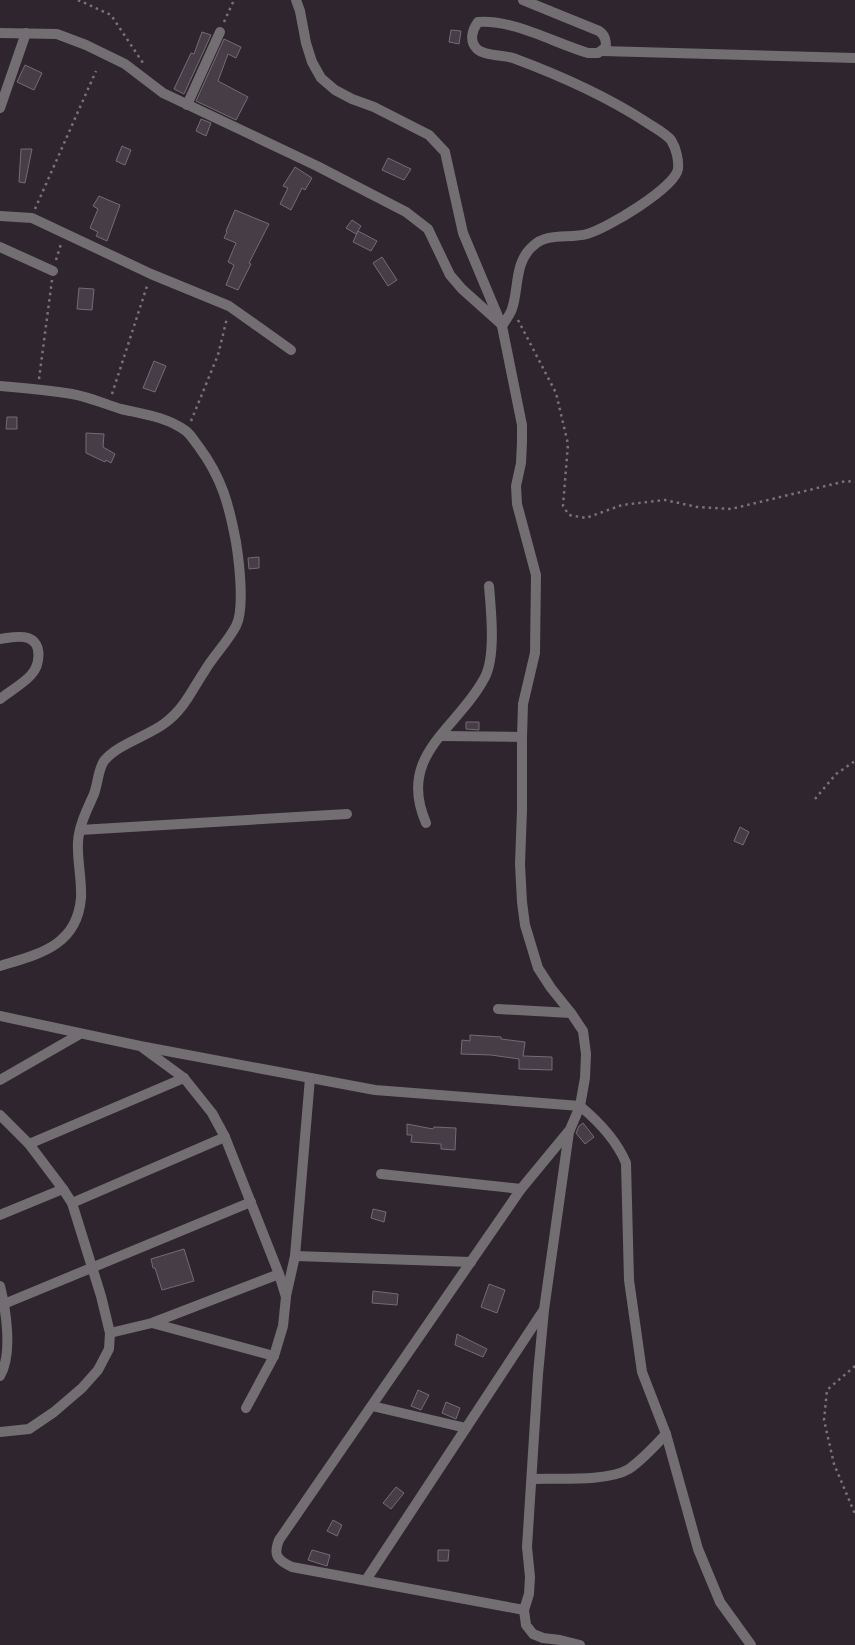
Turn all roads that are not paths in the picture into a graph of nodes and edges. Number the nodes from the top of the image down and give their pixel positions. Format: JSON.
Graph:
{"nodes":[{"id":1,"x":296,"y":0,"type":"edge"},
{"id":2,"x":523,"y":0,"type":"edge"},
{"id":3,"x":220,"y":32,"type":"road end"},
{"id":4,"x":0,"y":33,"type":"edge"},
{"id":5,"x":26,"y":33,"type":"junction"},
{"id":6,"x":602,"y":51,"type":"junction"},
{"id":7,"x":855,"y":58,"type":"edge"},
{"id":8,"x":187,"y":105,"type":"junction"},
{"id":9,"x":0,"y":108,"type":"edge"},
{"id":10,"x":0,"y":216,"type":"edge"},
{"id":11,"x":0,"y":247,"type":"edge"},
{"id":12,"x":53,"y":272,"type":"road end"},
{"id":13,"x":502,"y":326,"type":"junction"},
{"id":14,"x":290,"y":350,"type":"dead end"},
{"id":15,"x":0,"y":386,"type":"edge"},
{"id":16,"x":489,"y":586,"type":"dead end"},
{"id":17,"x":0,"y":638,"type":"edge"},
{"id":18,"x":0,"y":699,"type":"edge"},
{"id":19,"x":441,"y":736,"type":"junction"},
{"id":20,"x":522,"y":737,"type":"junction"},
{"id":21,"x":347,"y":814,"type":"dead end"},
{"id":22,"x":426,"y":823,"type":"dead end"},
{"id":23,"x":80,"y":830,"type":"junction"},
{"id":24,"x":0,"y":966,"type":"edge"},
{"id":25,"x":498,"y":1009,"type":"dead end"},
{"id":26,"x":571,"y":1013,"type":"junction"},
{"id":27,"x":0,"y":1016,"type":"edge"},
{"id":28,"x":80,"y":1034,"type":"junction"},
{"id":29,"x":140,"y":1046,"type":"junction"},
{"id":30,"x":184,"y":1078,"type":"junction"},
{"id":31,"x":310,"y":1078,"type":"junction"},
{"id":32,"x":0,"y":1080,"type":"edge"},
{"id":33,"x":580,"y":1106,"type":"junction"},
{"id":34,"x":1,"y":1117,"type":"edge"},
{"id":35,"x":569,"y":1132,"type":"junction"},
{"id":36,"x":225,"y":1136,"type":"junction"},
{"id":37,"x":29,"y":1144,"type":"junction"},
{"id":38,"x":381,"y":1174,"type":"dead end"},
{"id":39,"x":63,"y":1188,"type":"junction"},
{"id":40,"x":521,"y":1189,"type":"junction"},
{"id":41,"x":251,"y":1202,"type":"junction"},
{"id":42,"x":72,"y":1203,"type":"junction"},
{"id":43,"x":0,"y":1215,"type":"edge"},
{"id":44,"x":295,"y":1256,"type":"junction"},
{"id":45,"x":471,"y":1262,"type":"junction"},
{"id":46,"x":92,"y":1268,"type":"junction"},
{"id":47,"x":279,"y":1274,"type":"junction"},
{"id":48,"x":0,"y":1286,"type":"edge"},
{"id":49,"x":286,"y":1297,"type":"junction"},
{"id":50,"x":4,"y":1304,"type":"junction"},
{"id":51,"x":544,"y":1310,"type":"junction"},
{"id":52,"x":152,"y":1323,"type":"junction"},
{"id":53,"x":110,"y":1333,"type":"junction"},
{"id":54,"x":274,"y":1356,"type":"junction"},
{"id":55,"x":0,"y":1376,"type":"edge"},
{"id":56,"x":372,"y":1406,"type":"junction"},
{"id":57,"x":246,"y":1408,"type":"dead end"},
{"id":58,"x":466,"y":1428,"type":"junction"},
{"id":59,"x":0,"y":1432,"type":"edge"},
{"id":60,"x":666,"y":1434,"type":"junction"},
{"id":61,"x":532,"y":1479,"type":"junction"},
{"id":62,"x":366,"y":1580,"type":"junction"},
{"id":63,"x":524,"y":1610,"type":"junction"},
{"id":64,"x":580,"y":1645,"type":"edge"},
{"id":65,"x":751,"y":1645,"type":"edge"}],
"edges":[{"from":1,"to":13,"type":"street"},
{"from":2,"to":6,"type":"street"},
{"from":3,"to":8,"type":"street"},
{"from":4,"to":5,"type":"street"},
{"from":5,"to":8,"type":"street"},
{"from":5,"to":9,"type":"street"},
{"from":6,"to":7,"type":"street"},
{"from":6,"to":13,"type":"street"},
{"from":8,"to":13,"type":"street"},
{"from":10,"to":14,"type":"street"},
{"from":11,"to":12,"type":"street"},
{"from":13,"to":20,"type":"street"},
{"from":15,"to":23,"type":"street"},
{"from":16,"to":19,"type":"street"},
{"from":17,"to":18,"type":"street"},
{"from":19,"to":20,"type":"street"},
{"from":19,"to":22,"type":"street"},
{"from":20,"to":26,"type":"street"},
{"from":21,"to":23,"type":"street"},
{"from":23,"to":24,"type":"street"},
{"from":25,"to":26,"type":"street"},
{"from":26,"to":33,"type":"street"},
{"from":27,"to":28,"type":"street"},
{"from":28,"to":29,"type":"street"},
{"from":28,"to":32,"type":"street"},
{"from":29,"to":30,"type":"street"},
{"from":29,"to":31,"type":"street"},
{"from":30,"to":36,"type":"street"},
{"from":30,"to":37,"type":"street"},
{"from":31,"to":33,"type":"street"},
{"from":31,"to":44,"type":"street"},
{"from":33,"to":35,"type":"street"},
{"from":33,"to":60,"type":"street"},
{"from":34,"to":37,"type":"street"},
{"from":35,"to":40,"type":"street"},
{"from":35,"to":51,"type":"street"},
{"from":36,"to":41,"type":"street"},
{"from":36,"to":42,"type":"street"},
{"from":37,"to":39,"type":"street"},
{"from":38,"to":40,"type":"street"},
{"from":39,"to":42,"type":"street"},
{"from":39,"to":43,"type":"street"},
{"from":40,"to":45,"type":"street"},
{"from":41,"to":46,"type":"street"},
{"from":41,"to":47,"type":"street"},
{"from":42,"to":46,"type":"street"},
{"from":44,"to":45,"type":"street"},
{"from":44,"to":49,"type":"street"},
{"from":45,"to":56,"type":"street"},
{"from":46,"to":50,"type":"street"},
{"from":46,"to":53,"type":"street"},
{"from":47,"to":49,"type":"street"},
{"from":47,"to":52,"type":"street"},
{"from":48,"to":50,"type":"street"},
{"from":49,"to":54,"type":"street"},
{"from":50,"to":55,"type":"street"},
{"from":51,"to":58,"type":"street"},
{"from":51,"to":61,"type":"street"},
{"from":52,"to":53,"type":"street"},
{"from":52,"to":54,"type":"street"},
{"from":53,"to":59,"type":"street"},
{"from":54,"to":57,"type":"street"},
{"from":56,"to":58,"type":"street"},
{"from":56,"to":62,"type":"street"},
{"from":58,"to":62,"type":"street"},
{"from":60,"to":61,"type":"street"},
{"from":60,"to":65,"type":"street"},
{"from":61,"to":63,"type":"street"},
{"from":62,"to":63,"type":"street"},
{"from":63,"to":64,"type":"street"}]}
